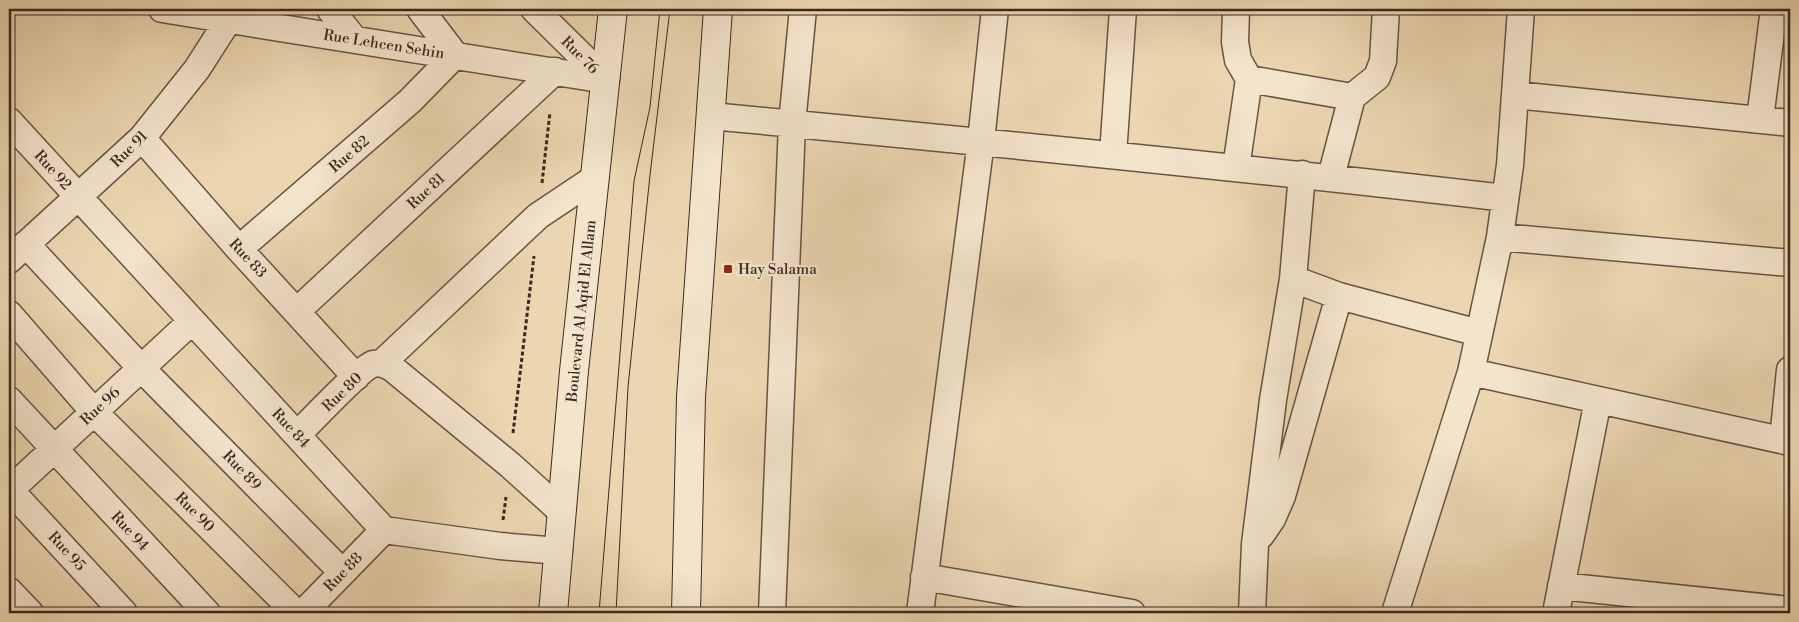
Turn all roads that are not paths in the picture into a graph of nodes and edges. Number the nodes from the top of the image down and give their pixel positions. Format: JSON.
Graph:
{"nodes":[{"id":1,"x":162,"y":9,"type":"edge"},
{"id":2,"x":330,"y":9,"type":"edge"},
{"id":3,"x":420,"y":9,"type":"edge"},
{"id":4,"x":534,"y":9,"type":"edge"},
{"id":5,"x":614,"y":9,"type":"edge"},
{"id":6,"x":718,"y":9,"type":"edge"},
{"id":7,"x":802,"y":9,"type":"edge"},
{"id":8,"x":995,"y":9,"type":"edge"},
{"id":9,"x":1123,"y":9,"type":"edge"},
{"id":10,"x":1236,"y":9,"type":"edge"},
{"id":11,"x":1386,"y":9,"type":"edge"},
{"id":12,"x":1521,"y":9,"type":"edge"},
{"id":13,"x":1774,"y":9,"type":"edge"},
{"id":14,"x":230,"y":19,"type":"junction"},
{"id":15,"x":355,"y":40,"type":"junction"},
{"id":16,"x":455,"y":56,"type":"junction"},
{"id":17,"x":555,"y":71,"type":"junction"},
{"id":18,"x":1249,"y":79,"type":"junction"},
{"id":19,"x":606,"y":80,"type":"junction"},
{"id":20,"x":1515,"y":95,"type":"junction"},
{"id":21,"x":1352,"y":97,"type":"junction"},
{"id":22,"x":711,"y":116,"type":"junction"},
{"id":23,"x":1760,"y":120,"type":"junction"},
{"id":24,"x":9,"y":121,"type":"edge"},
{"id":25,"x":1790,"y":123,"type":"edge"},
{"id":26,"x":792,"y":124,"type":"junction"},
{"id":27,"x":142,"y":138,"type":"junction"},
{"id":28,"x":981,"y":141,"type":"junction"},
{"id":29,"x":1113,"y":155,"type":"junction"},
{"id":30,"x":1236,"y":168,"type":"junction"},
{"id":31,"x":1302,"y":174,"type":"junction"},
{"id":32,"x":1331,"y":177,"type":"junction"},
{"id":33,"x":595,"y":178,"type":"junction"},
{"id":34,"x":78,"y":197,"type":"junction"},
{"id":35,"x":1505,"y":198,"type":"junction"},
{"id":36,"x":1500,"y":237,"type":"junction"},
{"id":37,"x":239,"y":250,"type":"junction"},
{"id":38,"x":18,"y":252,"type":"edge"},
{"id":39,"x":1790,"y":263,"type":"edge"},
{"id":40,"x":1293,"y":279,"type":"junction"},
{"id":41,"x":1339,"y":296,"type":"junction"},
{"id":42,"x":297,"y":311,"type":"junction"},
{"id":43,"x":9,"y":314,"type":"edge"},
{"id":44,"x":192,"y":321,"type":"junction"},
{"id":45,"x":1479,"y":334,"type":"junction"},
{"id":46,"x":387,"y":366,"type":"junction"},
{"id":47,"x":141,"y":368,"type":"junction"},
{"id":48,"x":1790,"y":370,"type":"edge"},
{"id":49,"x":1471,"y":372,"type":"junction"},
{"id":50,"x":356,"y":377,"type":"junction"},
{"id":51,"x":9,"y":400,"type":"edge"},
{"id":52,"x":1598,"y":400,"type":"junction"},
{"id":53,"x":94,"y":412,"type":"junction"},
{"id":54,"x":297,"y":435,"type":"junction"},
{"id":55,"x":1787,"y":441,"type":"edge"},
{"id":56,"x":54,"y":449,"type":"junction"},
{"id":57,"x":9,"y":490,"type":"edge"},
{"id":58,"x":561,"y":511,"type":"junction"},
{"id":59,"x":384,"y":530,"type":"junction"},
{"id":60,"x":1255,"y":544,"type":"junction"},
{"id":61,"x":559,"y":551,"type":"junction"},
{"id":62,"x":342,"y":572,"type":"junction"},
{"id":63,"x":924,"y":577,"type":"junction"},
{"id":64,"x":1561,"y":586,"type":"junction"},
{"id":65,"x":9,"y":591,"type":"edge"},
{"id":66,"x":1694,"y":607,"type":"edge"},
{"id":67,"x":1067,"y":608,"type":"edge"},
{"id":68,"x":1790,"y":610,"type":"edge"},
{"id":69,"x":30,"y":613,"type":"edge"},
{"id":70,"x":124,"y":613,"type":"edge"},
{"id":71,"x":207,"y":613,"type":"edge"},
{"id":72,"x":296,"y":613,"type":"edge"},
{"id":73,"x":303,"y":613,"type":"edge"},
{"id":74,"x":553,"y":613,"type":"edge"},
{"id":75,"x":686,"y":613,"type":"edge"},
{"id":76,"x":772,"y":613,"type":"edge"},
{"id":77,"x":920,"y":613,"type":"edge"},
{"id":78,"x":1132,"y":613,"type":"edge"},
{"id":79,"x":1252,"y":613,"type":"edge"},
{"id":80,"x":1395,"y":613,"type":"edge"},
{"id":81,"x":1556,"y":613,"type":"edge"}],
"edges":[{"from":1,"to":14,"type":"street","name":"Rue Lehcen Sehin"},
{"from":2,"to":15,"type":"street"},
{"from":3,"to":16,"type":"street"},
{"from":4,"to":19,"type":"street","name":"Rue 76"},
{"from":5,"to":19,"type":"main road","name":"Boulevard Al Aqid El Allam"},
{"from":6,"to":22,"type":"main road"},
{"from":7,"to":26,"type":"street"},
{"from":8,"to":28,"type":"street"},
{"from":9,"to":29,"type":"street"},
{"from":10,"to":18,"type":"street"},
{"from":11,"to":21,"type":"street"},
{"from":12,"to":20,"type":"street"},
{"from":13,"to":23,"type":"street"},
{"from":14,"to":15,"type":"street","name":"Rue Lehcen Sehin"},
{"from":14,"to":27,"type":"street","name":"Rue 91"},
{"from":15,"to":16,"type":"street","name":"Rue Lehcen Sehin"},
{"from":16,"to":17,"type":"street","name":"Rue Lehcen Sehin"},
{"from":16,"to":37,"type":"street","name":"Rue 82"},
{"from":17,"to":19,"type":"street","name":"Rue Lehcen Sehin"},
{"from":17,"to":42,"type":"street","name":"Rue 81"},
{"from":18,"to":21,"type":"street"},
{"from":18,"to":30,"type":"street"},
{"from":19,"to":33,"type":"main road","name":"Boulevard Al Aqid El Allam"},
{"from":20,"to":23,"type":"street"},
{"from":20,"to":35,"type":"street"},
{"from":21,"to":32,"type":"street"},
{"from":22,"to":26,"type":"street"},
{"from":22,"to":75,"type":"main road"},
{"from":23,"to":25,"type":"street"},
{"from":24,"to":34,"type":"street","name":"Rue 92"},
{"from":26,"to":28,"type":"street"},
{"from":26,"to":76,"type":"street"},
{"from":27,"to":34,"type":"street","name":"Rue 91"},
{"from":27,"to":37,"type":"street","name":"Rue 83"},
{"from":28,"to":29,"type":"street"},
{"from":28,"to":63,"type":"street"},
{"from":29,"to":30,"type":"street"},
{"from":30,"to":31,"type":"street"},
{"from":31,"to":32,"type":"street"},
{"from":31,"to":40,"type":"street"},
{"from":32,"to":35,"type":"street"},
{"from":33,"to":46,"type":"street","name":"Rue 80"},
{"from":33,"to":58,"type":"main road","name":"Boulevard Al Aqid El Allam"},
{"from":34,"to":38,"type":"street","name":"Rue 91"},
{"from":34,"to":44,"type":"street","name":"Rue 84"},
{"from":35,"to":36,"type":"street"},
{"from":36,"to":39,"type":"street"},
{"from":36,"to":45,"type":"street"},
{"from":37,"to":42,"type":"street","name":"Rue 83"},
{"from":38,"to":47,"type":"street","name":"Rue 89"},
{"from":40,"to":41,"type":"street"},
{"from":40,"to":60,"type":"street"},
{"from":41,"to":45,"type":"street"},
{"from":41,"to":60,"type":"street"},
{"from":42,"to":50,"type":"street","name":"Rue 83"},
{"from":43,"to":53,"type":"street","name":"Rue 90"},
{"from":44,"to":47,"type":"street","name":"Rue 96"},
{"from":44,"to":54,"type":"street","name":"Rue 84"},
{"from":45,"to":49,"type":"street"},
{"from":46,"to":50,"type":"street","name":"Rue 80"},
{"from":46,"to":58,"type":"street"},
{"from":47,"to":53,"type":"street","name":"Rue 96"},
{"from":47,"to":62,"type":"street","name":"Rue 89"},
{"from":48,"to":55,"type":"street"},
{"from":49,"to":52,"type":"street"},
{"from":49,"to":80,"type":"street"},
{"from":50,"to":54,"type":"street","name":"Rue 80"},
{"from":51,"to":56,"type":"street","name":"Rue 94"},
{"from":52,"to":55,"type":"street"},
{"from":52,"to":64,"type":"street"},
{"from":53,"to":56,"type":"street","name":"Rue 96"},
{"from":53,"to":72,"type":"street","name":"Rue 90"},
{"from":54,"to":59,"type":"street","name":"Rue 84"},
{"from":56,"to":57,"type":"street","name":"Rue 96"},
{"from":56,"to":71,"type":"street","name":"Rue 94"},
{"from":57,"to":70,"type":"street","name":"Rue 95"},
{"from":58,"to":61,"type":"main road","name":"Boulevard Al Aqid El Allam"},
{"from":59,"to":61,"type":"street"},
{"from":59,"to":62,"type":"street","name":"Rue 88"},
{"from":60,"to":79,"type":"street"},
{"from":61,"to":74,"type":"main road","name":"Boulevard Al Aqid El Allam"},
{"from":62,"to":73,"type":"street","name":"Rue 88"},
{"from":63,"to":67,"type":"street"},
{"from":63,"to":77,"type":"street"},
{"from":64,"to":66,"type":"street"},
{"from":64,"to":81,"type":"street"},
{"from":65,"to":69,"type":"street"},
{"from":66,"to":68,"type":"street"},
{"from":67,"to":78,"type":"street"}]}
